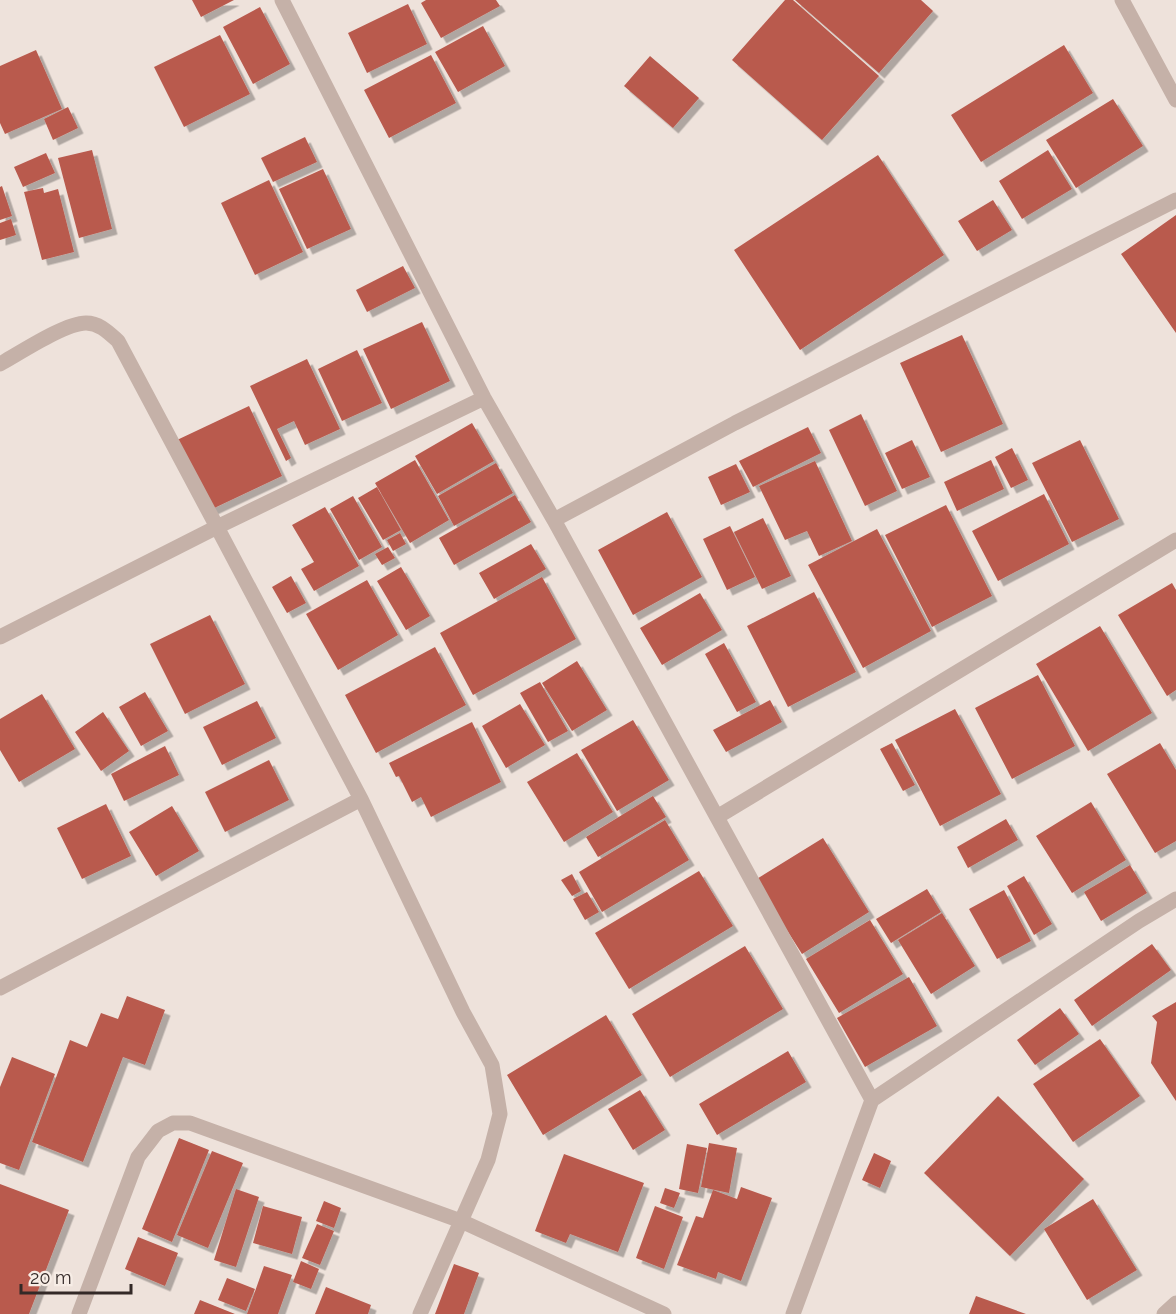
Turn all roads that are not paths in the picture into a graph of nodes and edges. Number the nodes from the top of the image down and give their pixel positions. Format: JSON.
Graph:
{"nodes":[{"id":1,"x":282,"y":0,"type":"edge"},
{"id":2,"x":1122,"y":0,"type":"edge"},
{"id":3,"x":1176,"y":100,"type":"edge"},
{"id":4,"x":1176,"y":200,"type":"edge"},
{"id":5,"x":0,"y":364,"type":"edge"},
{"id":6,"x":484,"y":398,"type":"junction"},
{"id":7,"x":554,"y":520,"type":"junction"},
{"id":8,"x":217,"y":527,"type":"junction"},
{"id":9,"x":1176,"y":540,"type":"edge"},
{"id":10,"x":0,"y":637,"type":"edge"},
{"id":11,"x":362,"y":799,"type":"junction"},
{"id":12,"x":717,"y":817,"type":"junction"},
{"id":13,"x":1176,"y":899,"type":"edge"},
{"id":14,"x":0,"y":988,"type":"edge"},
{"id":15,"x":872,"y":1100,"type":"junction"},
{"id":16,"x":461,"y":1221,"type":"junction"},
{"id":17,"x":1176,"y":1303,"type":"edge"},
{"id":18,"x":79,"y":1314,"type":"edge"},
{"id":19,"x":420,"y":1314,"type":"edge"},
{"id":20,"x":664,"y":1314,"type":"edge"},
{"id":21,"x":793,"y":1314,"type":"edge"},
{"id":22,"x":1164,"y":1314,"type":"edge"}],
"edges":[{"from":1,"to":6,"type":"street"},
{"from":2,"to":3,"type":"street"},
{"from":4,"to":7,"type":"street"},
{"from":5,"to":8,"type":"street"},
{"from":6,"to":7,"type":"street"},
{"from":6,"to":8,"type":"street"},
{"from":7,"to":12,"type":"street"},
{"from":8,"to":10,"type":"street"},
{"from":8,"to":11,"type":"street"},
{"from":9,"to":12,"type":"street"},
{"from":11,"to":14,"type":"street"},
{"from":11,"to":16,"type":"street"},
{"from":12,"to":15,"type":"street"},
{"from":13,"to":15,"type":"street"},
{"from":15,"to":21,"type":"street"},
{"from":16,"to":18,"type":"street"},
{"from":16,"to":19,"type":"street"},
{"from":16,"to":20,"type":"street"},
{"from":17,"to":22,"type":"street"}]}
